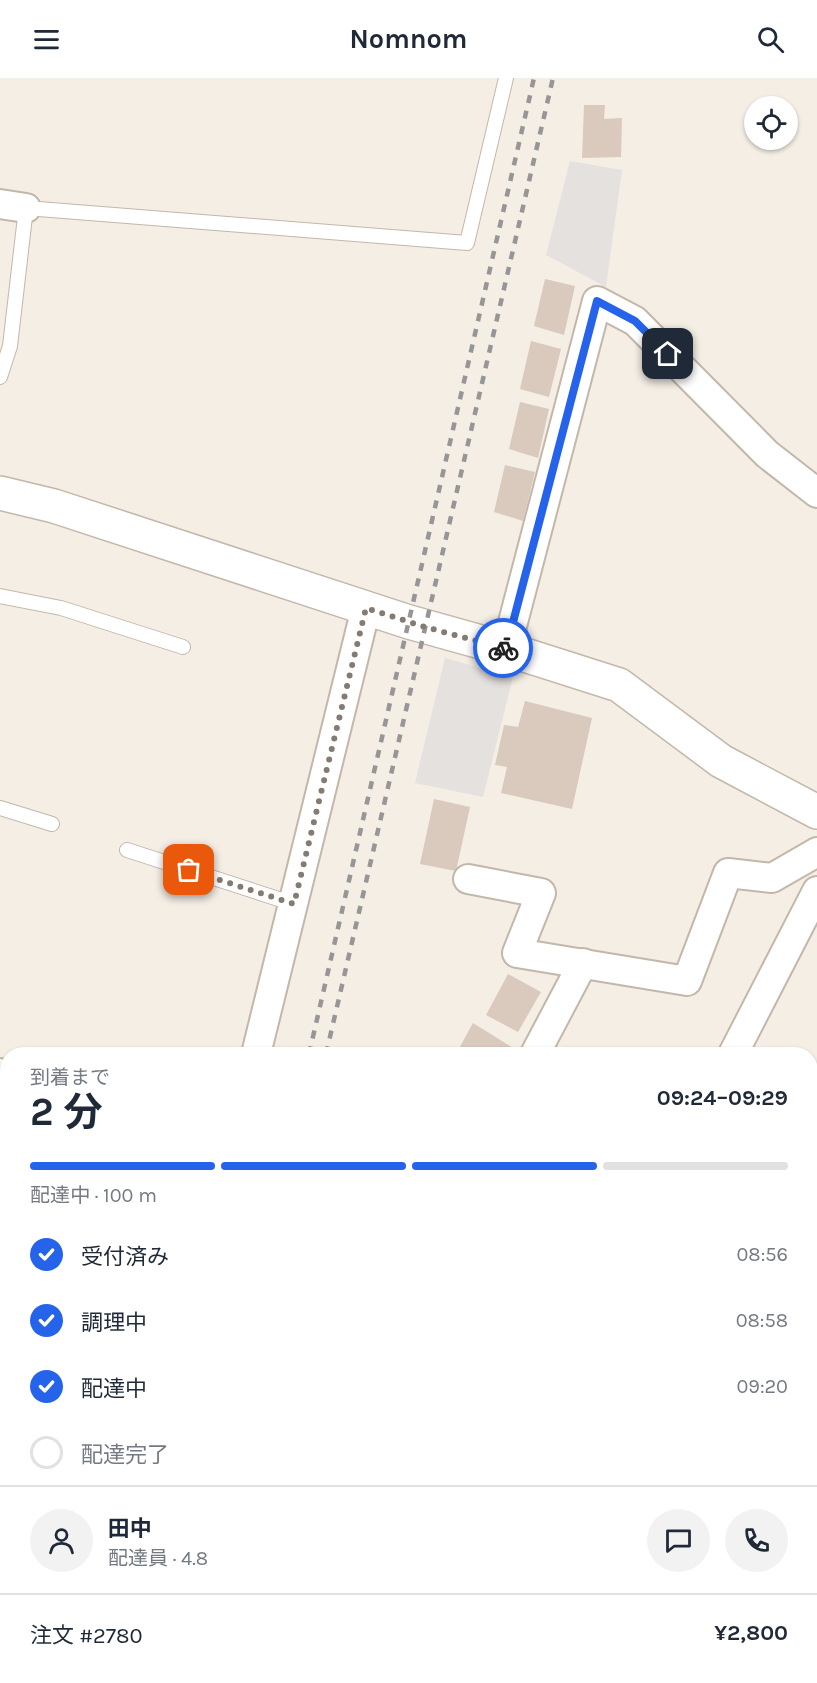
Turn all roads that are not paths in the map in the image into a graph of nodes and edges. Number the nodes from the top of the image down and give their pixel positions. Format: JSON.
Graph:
{"nodes":[{"id":1,"x":506,"y":78,"type":"edge"},
{"id":2,"x":13,"y":206,"type":"edge"},
{"id":3,"x":0,"y":377,"type":"edge"},
{"id":4,"x":0,"y":493,"type":"edge"},
{"id":5,"x":817,"y":493,"type":"edge"},
{"id":6,"x":0,"y":596,"type":"edge"},
{"id":7,"x":366,"y":608,"type":"junction"},
{"id":8,"x":183,"y":647,"type":"dead end"},
{"id":9,"x":506,"y":649,"type":"junction"},
{"id":10,"x":0,"y":808,"type":"edge"},
{"id":11,"x":817,"y":812,"type":"edge"},
{"id":12,"x":52,"y":824,"type":"dead end"},
{"id":13,"x":127,"y":850,"type":"dead end"},
{"id":14,"x":817,"y":852,"type":"edge"},
{"id":15,"x":468,"y":879,"type":"dead end"},
{"id":16,"x":817,"y":891,"type":"edge"},
{"id":17,"x":294,"y":904,"type":"junction"},
{"id":18,"x":583,"y":963,"type":"junction"},
{"id":19,"x":258,"y":1047,"type":"edge"},
{"id":20,"x":539,"y":1047,"type":"edge"},
{"id":21,"x":737,"y":1047,"type":"edge"}],
"edges":[{"from":1,"to":2,"type":"lane"},
{"from":2,"to":3,"type":"lane"},
{"from":4,"to":7,"type":"street"},
{"from":5,"to":9,"type":"street"},
{"from":6,"to":8,"type":"lane"},
{"from":7,"to":9,"type":"street"},
{"from":7,"to":17,"type":"street"},
{"from":9,"to":11,"type":"street"},
{"from":10,"to":12,"type":"lane"},
{"from":13,"to":17,"type":"lane"},
{"from":14,"to":18,"type":"street"},
{"from":15,"to":18,"type":"street"},
{"from":16,"to":21,"type":"street"},
{"from":17,"to":19,"type":"street"},
{"from":18,"to":20,"type":"street"}]}
